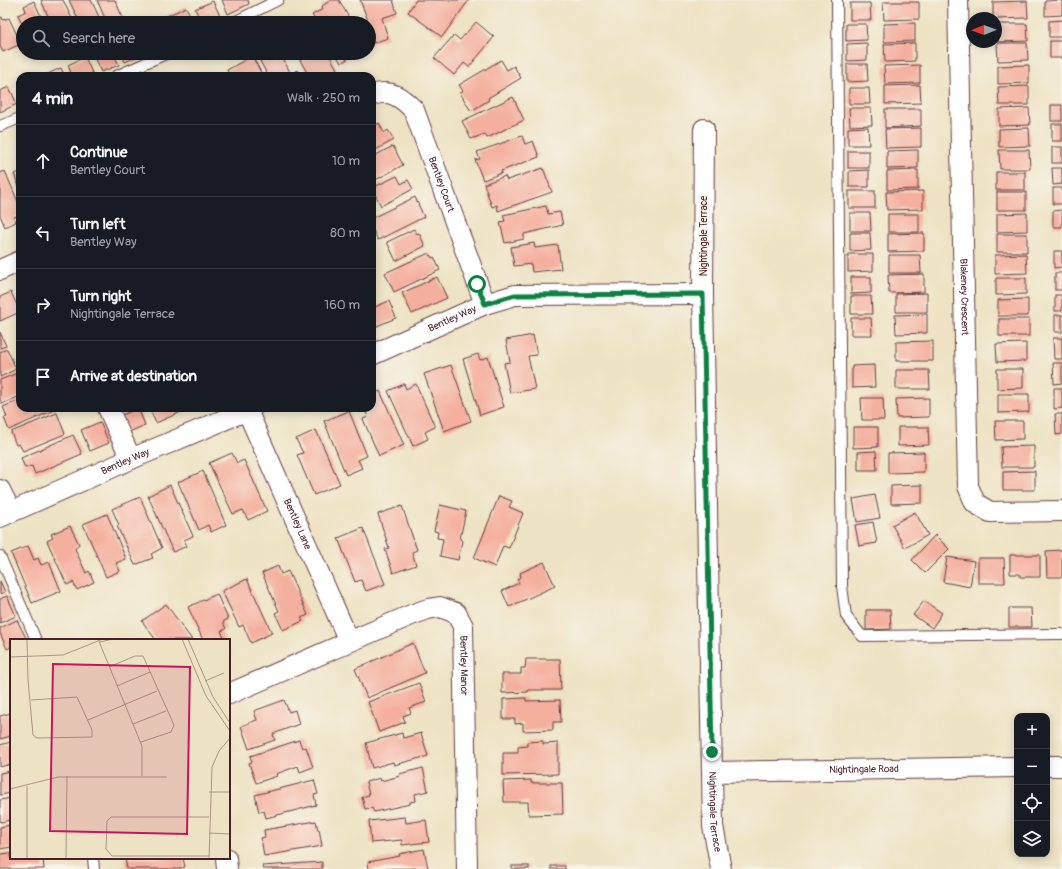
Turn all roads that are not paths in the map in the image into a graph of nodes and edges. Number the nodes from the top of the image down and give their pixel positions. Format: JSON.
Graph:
{"nodes":[{"id":1,"x":278,"y":0,"type":"edge"},
{"id":2,"x":837,"y":0,"type":"edge"},
{"id":3,"x":958,"y":0,"type":"edge"},
{"id":4,"x":246,"y":16,"type":"edge"},
{"id":5,"x":152,"y":60,"type":"edge"},
{"id":6,"x":125,"y":72,"type":"edge"},
{"id":7,"x":376,"y":95,"type":"edge"},
{"id":8,"x":16,"y":120,"type":"edge"},
{"id":9,"x":0,"y":126,"type":"edge"},
{"id":10,"x":704,"y":129,"type":"dead end"},
{"id":11,"x":16,"y":263,"type":"edge"},
{"id":12,"x":0,"y":270,"type":"edge"},
{"id":13,"x":703,"y":294,"type":"junction"},
{"id":14,"x":485,"y":304,"type":"junction"},
{"id":15,"x":376,"y":353,"type":"edge"},
{"id":16,"x":110,"y":412,"type":"edge"},
{"id":17,"x":242,"y":412,"type":"edge"},
{"id":18,"x":250,"y":412,"type":"edge"},
{"id":19,"x":131,"y":459,"type":"junction"},
{"id":20,"x":0,"y":490,"type":"edge"},
{"id":21,"x":1062,"y":511,"type":"edge"},
{"id":22,"x":5,"y":514,"type":"edge"},
{"id":23,"x":0,"y":556,"type":"edge"},
{"id":24,"x":1062,"y":634,"type":"edge"},
{"id":25,"x":36,"y":639,"type":"edge"},
{"id":26,"x":348,"y":641,"type":"junction"},
{"id":27,"x":230,"y":694,"type":"edge"},
{"id":28,"x":1014,"y":766,"type":"edge"},
{"id":29,"x":1050,"y":766,"type":"edge"},
{"id":30,"x":1062,"y":766,"type":"edge"},
{"id":31,"x":712,"y":772,"type":"junction"},
{"id":32,"x":93,"y":859,"type":"edge"},
{"id":33,"x":226,"y":859,"type":"edge"},
{"id":34,"x":94,"y":869,"type":"edge"},
{"id":35,"x":227,"y":869,"type":"edge"},
{"id":36,"x":467,"y":869,"type":"edge"},
{"id":37,"x":721,"y":869,"type":"edge"}],
"edges":[{"from":1,"to":4,"type":"lane"},
{"from":2,"to":24,"type":"lane"},
{"from":3,"to":21,"type":"street","name":"Blakeney Crescent"},
{"from":5,"to":6,"type":"lane"},
{"from":7,"to":14,"type":"street","name":"Bentley Court"},
{"from":8,"to":9,"type":"lane"},
{"from":10,"to":13,"type":"street","name":"Nightingale Terrace"},
{"from":11,"to":12,"type":"street"},
{"from":13,"to":14,"type":"street","name":"Bentley Way"},
{"from":13,"to":31,"type":"street","name":"Nightingale Terrace"},
{"from":14,"to":15,"type":"street","name":"Bentley Way"},
{"from":16,"to":19,"type":"street"},
{"from":17,"to":19,"type":"street","name":"Bentley Way"},
{"from":18,"to":26,"type":"street","name":"Bentley Lane"},
{"from":19,"to":22,"type":"street","name":"Bentley Way"},
{"from":20,"to":22,"type":"street"},
{"from":23,"to":25,"type":"lane"},
{"from":26,"to":27,"type":"street","name":"Bentley Manor"},
{"from":26,"to":36,"type":"street","name":"Bentley Manor"},
{"from":28,"to":31,"type":"street","name":"Nightingale Road"},
{"from":29,"to":30,"type":"street"},
{"from":31,"to":37,"type":"street","name":"Nightingale Terrace"},
{"from":32,"to":34,"type":"lane"},
{"from":33,"to":35,"type":"street"}]}
